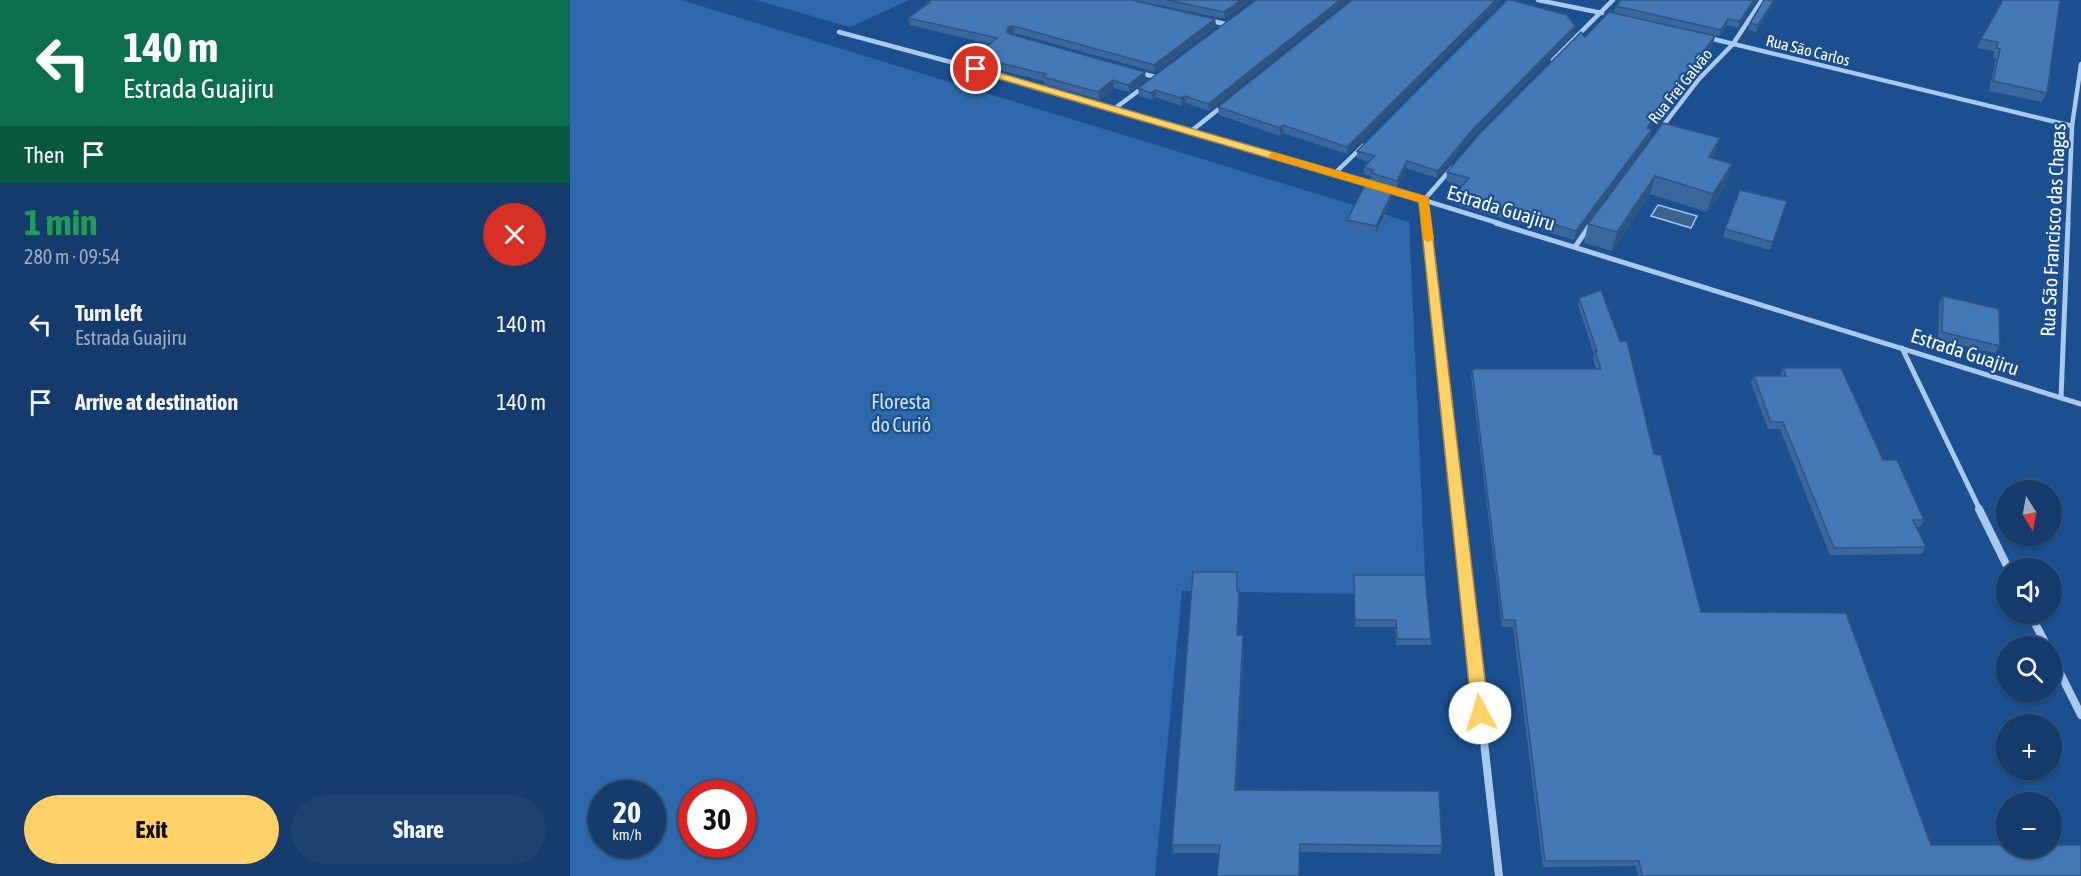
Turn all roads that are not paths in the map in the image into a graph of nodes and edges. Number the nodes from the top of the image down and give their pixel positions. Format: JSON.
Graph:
{"nodes":[{"id":1,"x":1538,"y":0,"type":"edge"},
{"id":2,"x":1613,"y":0,"type":"edge"},
{"id":3,"x":1762,"y":0,"type":"edge"},
{"id":4,"x":1602,"y":13,"type":"junction"},
{"id":5,"x":1612,"y":16,"type":"edge"},
{"id":6,"x":1233,"y":18,"type":"edge"},
{"id":7,"x":1202,"y":19,"type":"edge"},
{"id":8,"x":1225,"y":24,"type":"junction"},
{"id":9,"x":1216,"y":31,"type":"edge"},
{"id":10,"x":839,"y":32,"type":"dead end"},
{"id":11,"x":1700,"y":36,"type":"edge"},
{"id":12,"x":1733,"y":44,"type":"junction"},
{"id":13,"x":1552,"y":61,"type":"edge"},
{"id":14,"x":2081,"y":64,"type":"edge"},
{"id":15,"x":1134,"y":71,"type":"edge"},
{"id":16,"x":1164,"y":71,"type":"edge"},
{"id":17,"x":1156,"y":77,"type":"junction"},
{"id":18,"x":1226,"y":103,"type":"edge"},
{"id":19,"x":1114,"y":109,"type":"junction"},
{"id":20,"x":2072,"y":126,"type":"junction"},
{"id":21,"x":1659,"y":131,"type":"edge"},
{"id":22,"x":1190,"y":132,"type":"junction"},
{"id":23,"x":1369,"y":140,"type":"edge"},
{"id":24,"x":1455,"y":165,"type":"edge"},
{"id":25,"x":1335,"y":173,"type":"junction"},
{"id":26,"x":1424,"y":200,"type":"junction"},
{"id":27,"x":1596,"y":218,"type":"edge"},
{"id":28,"x":1575,"y":247,"type":"junction"},
{"id":29,"x":1902,"y":348,"type":"junction"},
{"id":30,"x":2061,"y":398,"type":"junction"},
{"id":31,"x":2081,"y":404,"type":"edge"},
{"id":32,"x":2003,"y":558,"type":"edge"},
{"id":33,"x":2062,"y":677,"type":"edge"},
{"id":34,"x":2081,"y":715,"type":"edge"},
{"id":35,"x":1498,"y":876,"type":"edge"}],
"edges":[{"from":1,"to":4,"type":"street"},
{"from":2,"to":4,"type":"street"},
{"from":3,"to":12,"type":"street","name":"Rua Frei Galvão"},
{"from":4,"to":5,"type":"street"},
{"from":4,"to":13,"type":"street"},
{"from":6,"to":8,"type":"street"},
{"from":7,"to":8,"type":"street"},
{"from":8,"to":9,"type":"street"},
{"from":10,"to":19,"type":"street","name":"Estrada Guajiru"},
{"from":11,"to":12,"type":"street","name":"Rua São Carlos"},
{"from":12,"to":20,"type":"street","name":"Rua São Carlos"},
{"from":12,"to":21,"type":"street","name":"Rua Frei Galvão"},
{"from":14,"to":20,"type":"street","name":"Rua São Francisco das Chagas"},
{"from":15,"to":17,"type":"street"},
{"from":16,"to":17,"type":"street"},
{"from":17,"to":19,"type":"street"},
{"from":18,"to":22,"type":"street"},
{"from":19,"to":22,"type":"street","name":"Estrada Guajiru"},
{"from":20,"to":30,"type":"street","name":"Rua São Francisco das Chagas"},
{"from":22,"to":25,"type":"street","name":"Estrada Guajiru"},
{"from":23,"to":25,"type":"street"},
{"from":24,"to":26,"type":"street"},
{"from":25,"to":26,"type":"street","name":"Estrada Guajiru"},
{"from":26,"to":28,"type":"street","name":"Estrada Guajiru"},
{"from":26,"to":35,"type":"street"},
{"from":27,"to":28,"type":"street"},
{"from":28,"to":29,"type":"street","name":"Estrada Guajiru"},
{"from":29,"to":30,"type":"street","name":"Estrada Guajiru"},
{"from":29,"to":32,"type":"street"},
{"from":30,"to":31,"type":"street","name":"Estrada Guajiru"},
{"from":33,"to":34,"type":"street"}]}
